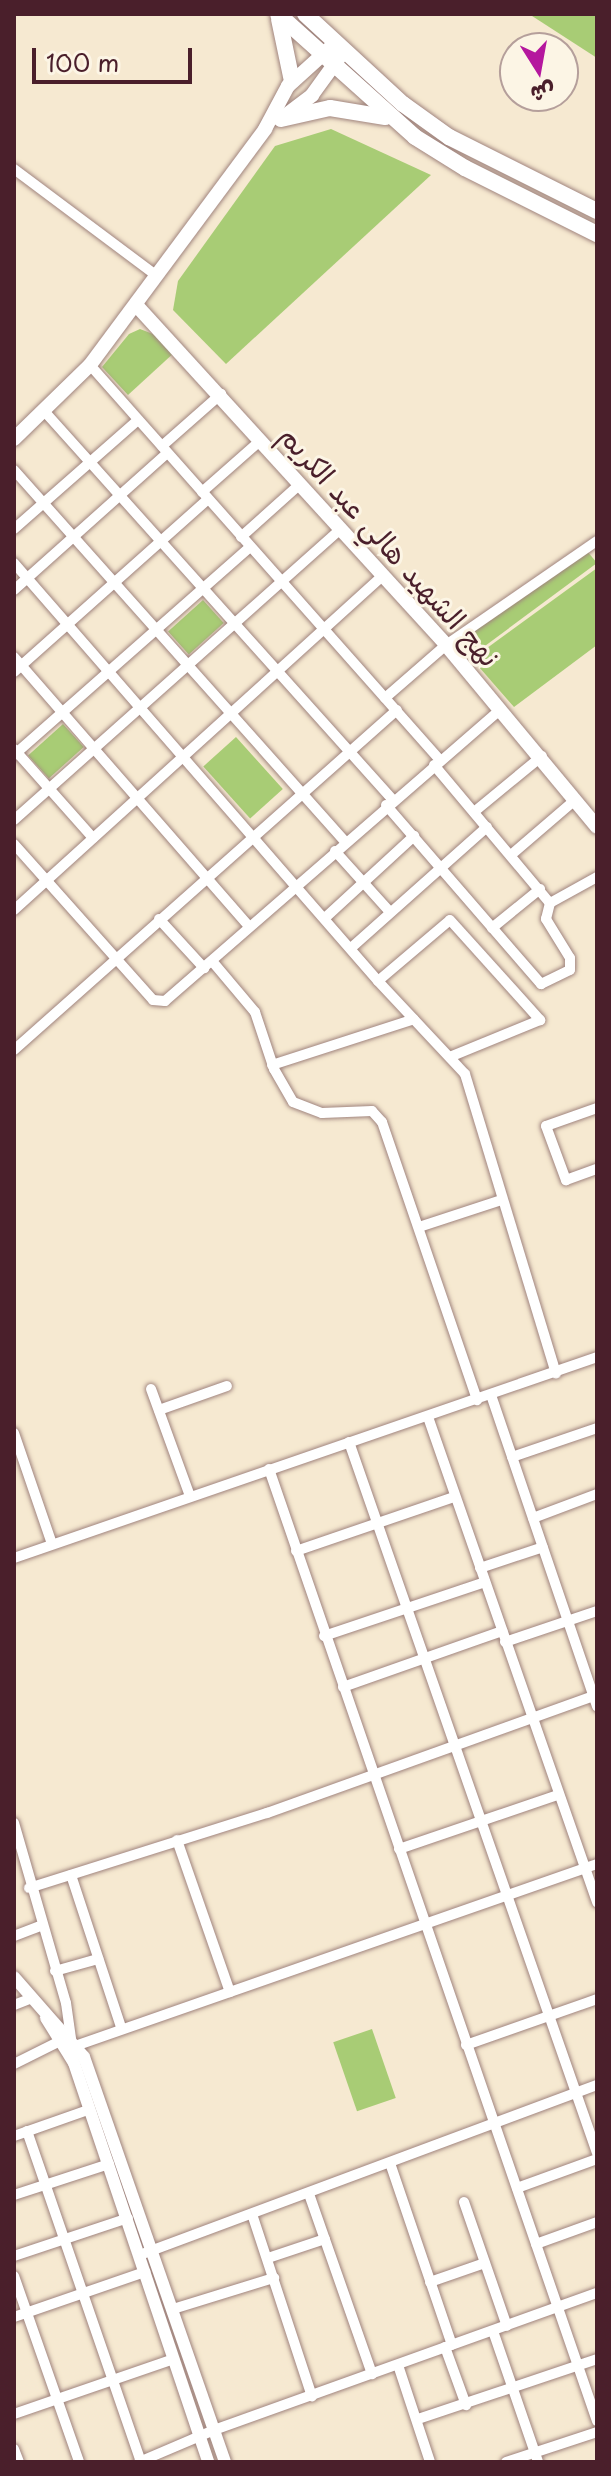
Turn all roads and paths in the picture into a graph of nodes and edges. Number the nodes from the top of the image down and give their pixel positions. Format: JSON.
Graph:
{"nodes":[{"id":1,"x":277,"y":14,"type":"edge"},
{"id":2,"x":305,"y":14,"type":"edge"},
{"id":3,"x":339,"y":48,"type":"junction"},
{"id":4,"x":326,"y":62,"type":"junction"},
{"id":5,"x":292,"y":81,"type":"junction"},
{"id":6,"x":281,"y":119,"type":"junction"},
{"id":7,"x":391,"y":119,"type":"junction"},
{"id":8,"x":265,"y":129,"type":"junction"},
{"id":9,"x":14,"y":169,"type":"edge"},
{"id":10,"x":597,"y":211,"type":"edge"},
{"id":11,"x":597,"y":234,"type":"edge"},
{"id":12,"x":157,"y":276,"type":"junction"},
{"id":13,"x":136,"y":305,"type":"junction"},
{"id":14,"x":90,"y":365,"type":"junction"},
{"id":15,"x":221,"y":394,"type":"junction"},
{"id":16,"x":45,"y":412,"type":"junction"},
{"id":17,"x":138,"y":420,"type":"junction"},
{"id":18,"x":14,"y":439,"type":"edge"},
{"id":19,"x":261,"y":440,"type":"junction"},
{"id":20,"x":164,"y":449,"type":"junction"},
{"id":21,"x":91,"y":461,"type":"junction"},
{"id":22,"x":14,"y":470,"type":"edge"},
{"id":23,"x":300,"y":484,"type":"junction"},
{"id":24,"x":120,"y":495,"type":"junction"},
{"id":25,"x":205,"y":495,"type":"junction"},
{"id":26,"x":46,"y":502,"type":"junction"},
{"id":27,"x":14,"y":529,"type":"edge"},
{"id":28,"x":341,"y":529,"type":"junction"},
{"id":29,"x":75,"y":535,"type":"junction"},
{"id":30,"x":241,"y":537,"type":"junction"},
{"id":31,"x":160,"y":541,"type":"junction"},
{"id":32,"x":595,"y":545,"type":"edge"},
{"id":33,"x":250,"y":547,"type":"junction"},
{"id":34,"x":14,"y":563,"type":"edge"},
{"id":35,"x":383,"y":575,"type":"junction"},
{"id":36,"x":27,"y":578,"type":"junction"},
{"id":37,"x":116,"y":581,"type":"junction"},
{"id":38,"x":281,"y":582,"type":"junction"},
{"id":39,"x":203,"y":588,"type":"junction"},
{"id":40,"x":14,"y":590,"type":"edge"},
{"id":41,"x":234,"y":623,"type":"junction"},
{"id":42,"x":68,"y":624,"type":"junction"},
{"id":43,"x":158,"y":628,"type":"junction"},
{"id":44,"x":324,"y":630,"type":"junction"},
{"id":45,"x":446,"y":645,"type":"junction"},
{"id":46,"x":188,"y":663,"type":"junction"},
{"id":47,"x":17,"y":665,"type":"edge"},
{"id":48,"x":110,"y":671,"type":"junction"},
{"id":49,"x":279,"y":672,"type":"junction"},
{"id":50,"x":385,"y":698,"type":"junction"},
{"id":51,"x":141,"y":707,"type":"junction"},
{"id":52,"x":397,"y":710,"type":"junction"},
{"id":53,"x":500,"y":710,"type":"junction"},
{"id":54,"x":62,"y":713,"type":"junction"},
{"id":55,"x":230,"y":717,"type":"junction"},
{"id":56,"x":94,"y":748,"type":"junction"},
{"id":57,"x":349,"y":751,"type":"junction"},
{"id":58,"x":15,"y":752,"type":"edge"},
{"id":59,"x":184,"y":756,"type":"junction"},
{"id":60,"x":542,"y":756,"type":"junction"},
{"id":61,"x":437,"y":762,"type":"junction"},
{"id":62,"x":48,"y":789,"type":"junction"},
{"id":63,"x":301,"y":794,"type":"junction"},
{"id":64,"x":138,"y":798,"type":"junction"},
{"id":65,"x":575,"y":800,"type":"junction"},
{"id":66,"x":389,"y":802,"type":"junction"},
{"id":67,"x":474,"y":812,"type":"junction"},
{"id":68,"x":14,"y":820,"type":"edge"},
{"id":69,"x":595,"y":820,"type":"edge"},
{"id":70,"x":487,"y":827,"type":"junction"},
{"id":71,"x":253,"y":835,"type":"junction"},
{"id":72,"x":414,"y":836,"type":"junction"},
{"id":73,"x":93,"y":838,"type":"junction"},
{"id":74,"x":345,"y":842,"type":"junction"},
{"id":75,"x":14,"y":844,"type":"edge"},
{"id":76,"x":335,"y":851,"type":"junction"},
{"id":77,"x":511,"y":855,"type":"junction"},
{"id":78,"x":442,"y":867,"type":"junction"},
{"id":79,"x":206,"y":877,"type":"junction"},
{"id":80,"x":597,"y":877,"type":"edge"},
{"id":81,"x":47,"y":880,"type":"junction"},
{"id":82,"x":363,"y":883,"type":"junction"},
{"id":83,"x":297,"y":884,"type":"junction"},
{"id":84,"x":540,"y":889,"type":"junction"},
{"id":85,"x":550,"y":903,"type":"junction"},
{"id":86,"x":14,"y":910,"type":"edge"},
{"id":87,"x":390,"y":912,"type":"junction"},
{"id":88,"x":326,"y":917,"type":"junction"},
{"id":89,"x":159,"y":919,"type":"junction"},
{"id":90,"x":249,"y":926,"type":"junction"},
{"id":91,"x":492,"y":928,"type":"junction"},
{"id":92,"x":351,"y":948,"type":"junction"},
{"id":93,"x":115,"y":960,"type":"junction"},
{"id":94,"x":208,"y":965,"type":"junction"},
{"id":95,"x":378,"y":981,"type":"junction"},
{"id":96,"x":414,"y":1019,"type":"junction"},
{"id":97,"x":14,"y":1050,"type":"edge"},
{"id":98,"x":450,"y":1057,"type":"junction"},
{"id":99,"x":272,"y":1065,"type":"junction"},
{"id":100,"x":597,"y":1108,"type":"edge"},
{"id":101,"x":597,"y":1169,"type":"edge"},
{"id":102,"x":501,"y":1200,"type":"junction"},
{"id":103,"x":419,"y":1227,"type":"junction"},
{"id":104,"x":597,"y":1357,"type":"edge"},
{"id":105,"x":556,"y":1373,"type":"junction"},
{"id":106,"x":227,"y":1386,"type":"dead end"},
{"id":107,"x":151,"y":1389,"type":"dead end"},
{"id":108,"x":491,"y":1395,"type":"junction"},
{"id":109,"x":477,"y":1400,"type":"junction"},
{"id":110,"x":159,"y":1410,"type":"junction"},
{"id":111,"x":428,"y":1417,"type":"junction"},
{"id":112,"x":597,"y":1428,"type":"edge"},
{"id":113,"x":14,"y":1433,"type":"edge"},
{"id":114,"x":349,"y":1442,"type":"junction"},
{"id":115,"x":512,"y":1457,"type":"junction"},
{"id":116,"x":269,"y":1469,"type":"junction"},
{"id":117,"x":597,"y":1494,"type":"edge"},
{"id":118,"x":190,"y":1496,"type":"junction"},
{"id":119,"x":454,"y":1497,"type":"junction"},
{"id":120,"x":533,"y":1518,"type":"junction"},
{"id":121,"x":377,"y":1523,"type":"junction"},
{"id":122,"x":52,"y":1544,"type":"junction"},
{"id":123,"x":543,"y":1547,"type":"junction"},
{"id":124,"x":296,"y":1551,"type":"junction"},
{"id":125,"x":14,"y":1558,"type":"edge"},
{"id":126,"x":480,"y":1568,"type":"junction"},
{"id":127,"x":485,"y":1582,"type":"junction"},
{"id":128,"x":407,"y":1608,"type":"junction"},
{"id":129,"x":597,"y":1611,"type":"edge"},
{"id":130,"x":569,"y":1621,"type":"junction"},
{"id":131,"x":324,"y":1636,"type":"junction"},
{"id":132,"x":504,"y":1637,"type":"junction"},
{"id":133,"x":425,"y":1660,"type":"junction"},
{"id":134,"x":343,"y":1687,"type":"junction"},
{"id":135,"x":596,"y":1699,"type":"edge"},
{"id":136,"x":531,"y":1717,"type":"junction"},
{"id":137,"x":456,"y":1746,"type":"junction"},
{"id":138,"x":374,"y":1775,"type":"junction"},
{"id":139,"x":558,"y":1795,"type":"junction"},
{"id":140,"x":481,"y":1821,"type":"junction"},
{"id":141,"x":14,"y":1823,"type":"edge"},
{"id":142,"x":177,"y":1840,"type":"junction"},
{"id":143,"x":399,"y":1849,"type":"junction"},
{"id":144,"x":597,"y":1864,"type":"edge"},
{"id":145,"x":585,"y":1868,"type":"junction"},
{"id":146,"x":71,"y":1875,"type":"junction"},
{"id":147,"x":29,"y":1888,"type":"junction"},
{"id":148,"x":509,"y":1896,"type":"junction"},
{"id":149,"x":597,"y":1902,"type":"edge"},
{"id":150,"x":40,"y":1926,"type":"junction"},
{"id":151,"x":425,"y":1926,"type":"junction"},
{"id":152,"x":14,"y":1936,"type":"edge"},
{"id":153,"x":98,"y":1959,"type":"junction"},
{"id":154,"x":55,"y":1971,"type":"junction"},
{"id":155,"x":14,"y":1977,"type":"edge"},
{"id":156,"x":230,"y":1992,"type":"junction"},
{"id":157,"x":597,"y":1999,"type":"edge"},
{"id":158,"x":35,"y":2001,"type":"junction"},
{"id":159,"x":14,"y":2005,"type":"edge"},
{"id":160,"x":549,"y":2016,"type":"junction"},
{"id":161,"x":121,"y":2027,"type":"junction"},
{"id":162,"x":70,"y":2041,"type":"junction"},
{"id":163,"x":466,"y":2045,"type":"junction"},
{"id":164,"x":14,"y":2064,"type":"edge"},
{"id":165,"x":597,"y":2085,"type":"edge"},
{"id":166,"x":575,"y":2092,"type":"junction"},
{"id":167,"x":88,"y":2110,"type":"junction"},
{"id":168,"x":493,"y":2122,"type":"junction"},
{"id":169,"x":27,"y":2131,"type":"junction"},
{"id":170,"x":14,"y":2136,"type":"edge"},
{"id":171,"x":597,"y":2156,"type":"edge"},
{"id":172,"x":390,"y":2163,"type":"junction"},
{"id":173,"x":109,"y":2164,"type":"junction"},
{"id":174,"x":44,"y":2185,"type":"junction"},
{"id":175,"x":517,"y":2188,"type":"junction"},
{"id":176,"x":309,"y":2194,"type":"junction"},
{"id":177,"x":14,"y":2195,"type":"edge"},
{"id":178,"x":464,"y":2202,"type":"dead end"},
{"id":179,"x":252,"y":2214,"type":"junction"},
{"id":180,"x":128,"y":2218,"type":"junction"},
{"id":181,"x":597,"y":2222,"type":"edge"},
{"id":182,"x":63,"y":2239,"type":"junction"},
{"id":183,"x":325,"y":2239,"type":"junction"},
{"id":184,"x":536,"y":2244,"type":"junction"},
{"id":185,"x":154,"y":2250,"type":"junction"},
{"id":186,"x":140,"y":2255,"type":"junction"},
{"id":187,"x":14,"y":2256,"type":"edge"},
{"id":188,"x":268,"y":2258,"type":"junction"},
{"id":189,"x":485,"y":2263,"type":"junction"},
{"id":190,"x":145,"y":2272,"type":"junction"},
{"id":191,"x":14,"y":2276,"type":"edge"},
{"id":192,"x":274,"y":2278,"type":"junction"},
{"id":193,"x":430,"y":2282,"type":"junction"},
{"id":194,"x":597,"y":2293,"type":"edge"},
{"id":195,"x":82,"y":2294,"type":"junction"},
{"id":196,"x":558,"y":2308,"type":"junction"},
{"id":197,"x":173,"y":2309,"type":"junction"},
{"id":198,"x":27,"y":2313,"type":"junction"},
{"id":199,"x":14,"y":2317,"type":"edge"},
{"id":200,"x":507,"y":2326,"type":"junction"},
{"id":201,"x":493,"y":2331,"type":"junction"},
{"id":202,"x":449,"y":2346,"type":"junction"},
{"id":203,"x":174,"y":2359,"type":"junction"},
{"id":204,"x":597,"y":2359,"type":"edge"},
{"id":205,"x":398,"y":2365,"type":"junction"},
{"id":206,"x":579,"y":2366,"type":"junction"},
{"id":207,"x":372,"y":2374,"type":"junction"},
{"id":208,"x":112,"y":2380,"type":"junction"},
{"id":209,"x":514,"y":2389,"type":"junction"},
{"id":210,"x":312,"y":2396,"type":"junction"},
{"id":211,"x":57,"y":2399,"type":"junction"},
{"id":212,"x":466,"y":2405,"type":"junction"},
{"id":213,"x":14,"y":2414,"type":"edge"},
{"id":214,"x":418,"y":2419,"type":"junction"},
{"id":215,"x":597,"y":2421,"type":"edge"},
{"id":216,"x":214,"y":2430,"type":"junction"},
{"id":217,"x":597,"y":2432,"type":"edge"},
{"id":218,"x":200,"y":2439,"type":"junction"},
{"id":219,"x":14,"y":2449,"type":"edge"},
{"id":220,"x":537,"y":2457,"type":"edge"},
{"id":221,"x":19,"y":2462,"type":"edge"},
{"id":222,"x":79,"y":2462,"type":"edge"},
{"id":223,"x":140,"y":2462,"type":"edge"},
{"id":224,"x":208,"y":2462,"type":"edge"},
{"id":225,"x":225,"y":2462,"type":"edge"},
{"id":226,"x":430,"y":2462,"type":"edge"},
{"id":227,"x":506,"y":2462,"type":"edge"}],
"edges":[{"from":1,"to":4,"type":"highway"},
{"from":1,"to":5,"type":"highway"},
{"from":2,"to":3,"type":"highway"},
{"from":3,"to":4,"type":"main road"},
{"from":3,"to":10,"type":"highway"},
{"from":4,"to":5,"type":"main road"},
{"from":4,"to":6,"type":"main road"},
{"from":4,"to":7,"type":"highway"},
{"from":5,"to":8,"type":"main road"},
{"from":6,"to":7,"type":"highway"},
{"from":6,"to":8,"type":"main road"},
{"from":7,"to":11,"type":"highway"},
{"from":8,"to":12,"type":"main road"},
{"from":9,"to":12,"type":"street"},
{"from":12,"to":13,"type":"main road"},
{"from":13,"to":14,"type":"main road"},
{"from":13,"to":15,"type":"main road","name":"نهج الشهيد هالي عبد الكريم"},
{"from":14,"to":16,"type":"main road"},
{"from":14,"to":17,"type":"street"},
{"from":15,"to":19,"type":"main road","name":"نهج الشهيد هالي عبد الكريم"},
{"from":15,"to":20,"type":"street"},
{"from":16,"to":18,"type":"main road"},
{"from":16,"to":21,"type":"street"},
{"from":17,"to":20,"type":"street"},
{"from":17,"to":21,"type":"street"},
{"from":19,"to":23,"type":"main road","name":"نهج الشهيد هالي عبد الكريم"},
{"from":19,"to":25,"type":"street"},
{"from":20,"to":24,"type":"street"},
{"from":20,"to":25,"type":"street"},
{"from":21,"to":24,"type":"street"},
{"from":21,"to":26,"type":"street"},
{"from":22,"to":26,"type":"street"},
{"from":23,"to":28,"type":"main road","name":"نهج الشهيد هالي عبد الكريم"},
{"from":23,"to":30,"type":"street"},
{"from":24,"to":29,"type":"street"},
{"from":24,"to":31,"type":"street"},
{"from":25,"to":30,"type":"street"},
{"from":25,"to":31,"type":"street"},
{"from":26,"to":27,"type":"street"},
{"from":26,"to":29,"type":"street"},
{"from":28,"to":35,"type":"main road","name":"نهج الشهيد هالي عبد الكريم"},
{"from":28,"to":38,"type":"street"},
{"from":29,"to":36,"type":"street"},
{"from":29,"to":37,"type":"street"},
{"from":30,"to":33,"type":"street"},
{"from":31,"to":37,"type":"street"},
{"from":31,"to":39,"type":"street"},
{"from":32,"to":45,"type":"street"},
{"from":33,"to":38,"type":"street"},
{"from":33,"to":39,"type":"street"},
{"from":34,"to":36,"type":"street"},
{"from":35,"to":44,"type":"street"},
{"from":35,"to":45,"type":"main road","name":"نهج الشهيد هالي عبد الكريم"},
{"from":36,"to":40,"type":"street"},
{"from":36,"to":42,"type":"street"},
{"from":37,"to":42,"type":"street"},
{"from":37,"to":43,"type":"street"},
{"from":38,"to":41,"type":"street"},
{"from":38,"to":44,"type":"street"},
{"from":39,"to":41,"type":"street"},
{"from":39,"to":43,"type":"street"},
{"from":41,"to":46,"type":"street"},
{"from":41,"to":49,"type":"street"},
{"from":42,"to":47,"type":"street"},
{"from":42,"to":48,"type":"street"},
{"from":43,"to":46,"type":"street"},
{"from":43,"to":48,"type":"street"},
{"from":44,"to":49,"type":"street"},
{"from":44,"to":50,"type":"street"},
{"from":45,"to":50,"type":"street"},
{"from":45,"to":53,"type":"main road","name":"نهج الشهيد هالي عبد الكريم"},
{"from":46,"to":51,"type":"street"},
{"from":46,"to":55,"type":"street"},
{"from":47,"to":54,"type":"street"},
{"from":48,"to":51,"type":"street"},
{"from":48,"to":54,"type":"street"},
{"from":49,"to":55,"type":"street"},
{"from":49,"to":57,"type":"street"},
{"from":50,"to":52,"type":"street"},
{"from":51,"to":56,"type":"street"},
{"from":51,"to":59,"type":"street"},
{"from":52,"to":57,"type":"street"},
{"from":52,"to":61,"type":"street"},
{"from":53,"to":60,"type":"main road","name":"نهج الشهيد هالي عبد الكريم"},
{"from":53,"to":61,"type":"street"},
{"from":54,"to":56,"type":"street"},
{"from":54,"to":58,"type":"street"},
{"from":55,"to":59,"type":"street"},
{"from":55,"to":63,"type":"street"},
{"from":56,"to":62,"type":"street"},
{"from":56,"to":64,"type":"street"},
{"from":57,"to":63,"type":"street"},
{"from":57,"to":66,"type":"street"},
{"from":58,"to":62,"type":"street"},
{"from":59,"to":64,"type":"street"},
{"from":59,"to":71,"type":"street"},
{"from":60,"to":65,"type":"main road","name":"نهج الشهيد هالي عبد الكريم"},
{"from":60,"to":67,"type":"street"},
{"from":61,"to":66,"type":"street"},
{"from":61,"to":67,"type":"street"},
{"from":62,"to":68,"type":"street"},
{"from":62,"to":73,"type":"street"},
{"from":63,"to":71,"type":"street"},
{"from":63,"to":74,"type":"street"},
{"from":64,"to":73,"type":"street"},
{"from":64,"to":79,"type":"street"},
{"from":65,"to":69,"type":"main road","name":"نهج الشهيد هالي عبد الكريم"},
{"from":65,"to":77,"type":"street"},
{"from":66,"to":72,"type":"street"},
{"from":66,"to":74,"type":"street"},
{"from":67,"to":70,"type":"street"},
{"from":70,"to":77,"type":"street"},
{"from":70,"to":78,"type":"street"},
{"from":71,"to":79,"type":"street"},
{"from":71,"to":83,"type":"street"},
{"from":72,"to":78,"type":"street"},
{"from":72,"to":82,"type":"street"},
{"from":73,"to":81,"type":"street"},
{"from":74,"to":76,"type":"street"},
{"from":75,"to":81,"type":"street"},
{"from":76,"to":82,"type":"street"},
{"from":76,"to":83,"type":"street"},
{"from":77,"to":84,"type":"street"},
{"from":78,"to":87,"type":"street"},
{"from":78,"to":91,"type":"street"},
{"from":79,"to":89,"type":"street"},
{"from":79,"to":90,"type":"street"},
{"from":80,"to":85,"type":"street"},
{"from":81,"to":86,"type":"street"},
{"from":81,"to":93,"type":"street"},
{"from":82,"to":87,"type":"street"},
{"from":82,"to":88,"type":"street"},
{"from":83,"to":88,"type":"street"},
{"from":83,"to":90,"type":"street"},
{"from":84,"to":85,"type":"street"},
{"from":84,"to":91,"type":"street"},
{"from":85,"to":91,"type":"street"},
{"from":87,"to":92,"type":"street"},
{"from":88,"to":92,"type":"street"},
{"from":89,"to":93,"type":"street"},
{"from":89,"to":94,"type":"street"},
{"from":90,"to":94,"type":"street"},
{"from":92,"to":95,"type":"street"},
{"from":93,"to":94,"type":"street"},
{"from":93,"to":97,"type":"street"},
{"from":94,"to":99,"type":"street"},
{"from":95,"to":96,"type":"street"},
{"from":95,"to":98,"type":"street"},
{"from":96,"to":98,"type":"street"},
{"from":96,"to":99,"type":"street"},
{"from":98,"to":102,"type":"street"},
{"from":99,"to":103,"type":"street"},
{"from":100,"to":101,"type":"street"},
{"from":102,"to":103,"type":"street"},
{"from":102,"to":105,"type":"street"},
{"from":103,"to":109,"type":"street"},
{"from":104,"to":105,"type":"street"},
{"from":105,"to":108,"type":"street"},
{"from":106,"to":110,"type":"street"},
{"from":107,"to":110,"type":"street"},
{"from":108,"to":109,"type":"street"},
{"from":108,"to":115,"type":"street"},
{"from":109,"to":111,"type":"street"},
{"from":110,"to":118,"type":"street"},
{"from":111,"to":114,"type":"street"},
{"from":111,"to":119,"type":"street"},
{"from":112,"to":115,"type":"street"},
{"from":113,"to":122,"type":"street"},
{"from":114,"to":116,"type":"street"},
{"from":114,"to":121,"type":"street"},
{"from":115,"to":120,"type":"street"},
{"from":116,"to":118,"type":"street"},
{"from":116,"to":124,"type":"street"},
{"from":117,"to":120,"type":"street"},
{"from":118,"to":122,"type":"street"},
{"from":119,"to":121,"type":"street"},
{"from":119,"to":126,"type":"street"},
{"from":120,"to":123,"type":"street"},
{"from":121,"to":124,"type":"street"},
{"from":121,"to":128,"type":"street"},
{"from":122,"to":125,"type":"street"},
{"from":123,"to":126,"type":"street"},
{"from":123,"to":130,"type":"street"},
{"from":124,"to":131,"type":"street"},
{"from":126,"to":127,"type":"street"},
{"from":127,"to":128,"type":"street"},
{"from":127,"to":132,"type":"street"},
{"from":128,"to":131,"type":"street"},
{"from":128,"to":133,"type":"street"},
{"from":129,"to":130,"type":"street"},
{"from":130,"to":132,"type":"street"},
{"from":130,"to":135,"type":"street"},
{"from":131,"to":134,"type":"street"},
{"from":132,"to":133,"type":"street"},
{"from":132,"to":136,"type":"street"},
{"from":133,"to":134,"type":"street"},
{"from":133,"to":137,"type":"street"},
{"from":134,"to":138,"type":"street"},
{"from":135,"to":136,"type":"street"},
{"from":136,"to":137,"type":"street"},
{"from":136,"to":139,"type":"street"},
{"from":137,"to":138,"type":"street"},
{"from":137,"to":140,"type":"street"},
{"from":138,"to":142,"type":"street"},
{"from":138,"to":143,"type":"street"},
{"from":139,"to":140,"type":"street"},
{"from":139,"to":145,"type":"street"},
{"from":140,"to":143,"type":"street"},
{"from":140,"to":148,"type":"street"},
{"from":141,"to":147,"type":"street"},
{"from":142,"to":146,"type":"street"},
{"from":142,"to":156,"type":"street"},
{"from":143,"to":151,"type":"street"},
{"from":144,"to":145,"type":"street"},
{"from":145,"to":148,"type":"street"},
{"from":145,"to":149,"type":"street"},
{"from":146,"to":147,"type":"street"},
{"from":146,"to":153,"type":"street"},
{"from":147,"to":150,"type":"street"},
{"from":148,"to":151,"type":"street"},
{"from":148,"to":160,"type":"street"},
{"from":150,"to":152,"type":"street"},
{"from":150,"to":154,"type":"street"},
{"from":151,"to":156,"type":"street"},
{"from":151,"to":163,"type":"street"},
{"from":153,"to":154,"type":"street"},
{"from":153,"to":161,"type":"street"},
{"from":154,"to":162,"type":"street"},
{"from":155,"to":158,"type":"street"},
{"from":156,"to":161,"type":"street"},
{"from":157,"to":160,"type":"street"},
{"from":158,"to":159,"type":"street"},
{"from":158,"to":162,"type":"street"},
{"from":160,"to":163,"type":"street"},
{"from":160,"to":166,"type":"street"},
{"from":161,"to":162,"type":"street"},
{"from":162,"to":164,"type":"street"},
{"from":162,"to":167,"type":"street"},
{"from":162,"to":185,"type":"street"},
{"from":163,"to":168,"type":"street"},
{"from":165,"to":166,"type":"street"},
{"from":166,"to":168,"type":"street"},
{"from":166,"to":171,"type":"street"},
{"from":167,"to":169,"type":"street"},
{"from":167,"to":173,"type":"street"},
{"from":168,"to":172,"type":"street"},
{"from":168,"to":175,"type":"street"},
{"from":169,"to":170,"type":"street"},
{"from":169,"to":174,"type":"street"},
{"from":171,"to":175,"type":"street"},
{"from":172,"to":176,"type":"street"},
{"from":172,"to":193,"type":"street"},
{"from":173,"to":174,"type":"street"},
{"from":173,"to":180,"type":"street"},
{"from":174,"to":177,"type":"street"},
{"from":174,"to":182,"type":"street"},
{"from":175,"to":184,"type":"street"},
{"from":176,"to":179,"type":"street"},
{"from":176,"to":183,"type":"street"},
{"from":178,"to":189,"type":"street"},
{"from":179,"to":185,"type":"street"},
{"from":179,"to":188,"type":"street"},
{"from":180,"to":182,"type":"street"},
{"from":180,"to":186,"type":"street"},
{"from":181,"to":184,"type":"street"},
{"from":182,"to":187,"type":"street"},
{"from":182,"to":195,"type":"street"},
{"from":183,"to":188,"type":"street"},
{"from":183,"to":207,"type":"street"},
{"from":184,"to":196,"type":"street"},
{"from":185,"to":186,"type":"street"},
{"from":185,"to":197,"type":"street"},
{"from":186,"to":190,"type":"street"},
{"from":188,"to":192,"type":"street"},
{"from":189,"to":193,"type":"street"},
{"from":189,"to":200,"type":"street"},
{"from":190,"to":195,"type":"street"},
{"from":190,"to":203,"type":"street"},
{"from":191,"to":198,"type":"street"},
{"from":192,"to":197,"type":"street"},
{"from":192,"to":210,"type":"street"},
{"from":193,"to":202,"type":"street"},
{"from":194,"to":196,"type":"street"},
{"from":195,"to":198,"type":"street"},
{"from":195,"to":208,"type":"street"},
{"from":196,"to":200,"type":"street"},
{"from":196,"to":206,"type":"street"},
{"from":197,"to":216,"type":"street"},
{"from":198,"to":199,"type":"street"},
{"from":198,"to":211,"type":"street"},
{"from":200,"to":201,"type":"street"},
{"from":201,"to":202,"type":"street"},
{"from":201,"to":209,"type":"street"},
{"from":202,"to":205,"type":"street"},
{"from":202,"to":212,"type":"street"},
{"from":203,"to":208,"type":"street"},
{"from":203,"to":218,"type":"street"},
{"from":204,"to":206,"type":"street"},
{"from":205,"to":207,"type":"street"},
{"from":205,"to":214,"type":"street"},
{"from":206,"to":209,"type":"street"},
{"from":206,"to":215,"type":"street"},
{"from":207,"to":210,"type":"street"},
{"from":208,"to":211,"type":"street"},
{"from":208,"to":223,"type":"street"},
{"from":209,"to":212,"type":"street"},
{"from":209,"to":220,"type":"street"},
{"from":210,"to":216,"type":"street"},
{"from":211,"to":213,"type":"street"},
{"from":211,"to":222,"type":"street"},
{"from":212,"to":214,"type":"street"},
{"from":214,"to":226,"type":"street"},
{"from":216,"to":218,"type":"street"},
{"from":216,"to":225,"type":"street"},
{"from":217,"to":220,"type":"street"},
{"from":218,"to":223,"type":"street"},
{"from":218,"to":224,"type":"street"},
{"from":219,"to":221,"type":"street"},
{"from":220,"to":227,"type":"street"}]}
